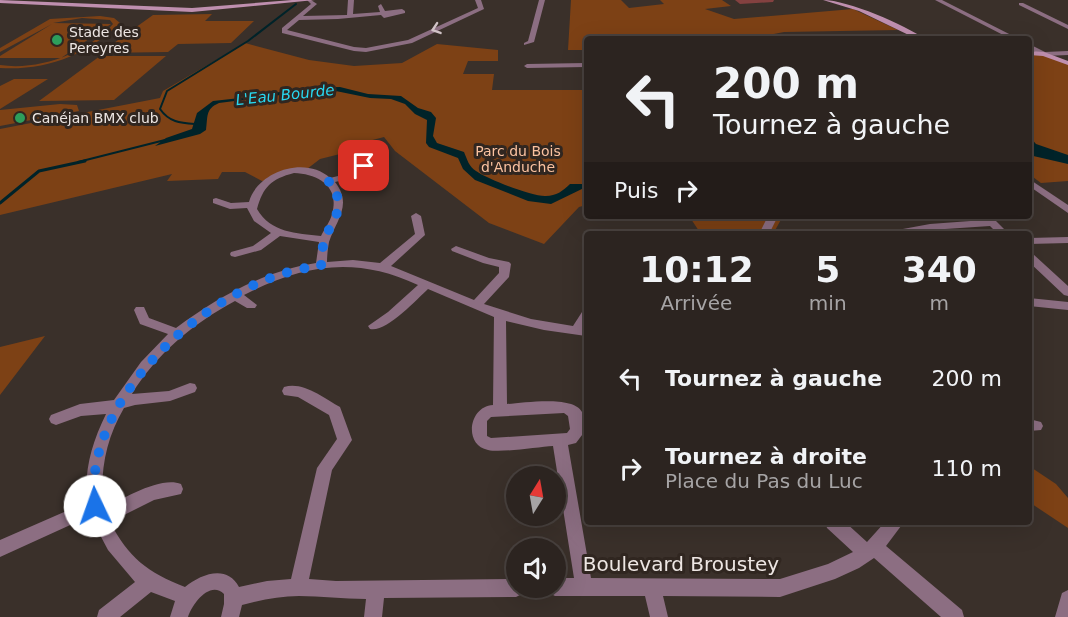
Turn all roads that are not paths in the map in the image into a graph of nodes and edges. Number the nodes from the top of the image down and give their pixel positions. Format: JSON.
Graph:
{"nodes":[{"id":1,"x":290,"y":0,"type":"edge"},
{"id":2,"x":351,"y":0,"type":"edge"},
{"id":3,"x":478,"y":0,"type":"edge"},
{"id":4,"x":542,"y":0,"type":"edge"},
{"id":5,"x":826,"y":0,"type":"edge"},
{"id":6,"x":938,"y":0,"type":"edge"},
{"id":7,"x":0,"y":1,"type":"edge"},
{"id":8,"x":311,"y":1,"type":"edge"},
{"id":9,"x":1021,"y":4,"type":"dead end"},
{"id":10,"x":381,"y":6,"type":"dead end"},
{"id":11,"x":350,"y":16,"type":"junction"},
{"id":12,"x":300,"y":18,"type":"junction"},
{"id":13,"x":1068,"y":27,"type":"edge"},
{"id":14,"x":916,"y":36,"type":"edge"},
{"id":15,"x":1010,"y":36,"type":"edge"},
{"id":16,"x":526,"y":44,"type":"dead end"},
{"id":17,"x":1032,"y":48,"type":"edge"},
{"id":18,"x":1032,"y":53,"type":"edge"},
{"id":19,"x":1068,"y":53,"type":"edge"},
{"id":20,"x":1044,"y":54,"type":"junction"},
{"id":21,"x":1068,"y":63,"type":"edge"},
{"id":22,"x":584,"y":65,"type":"edge"},
{"id":23,"x":527,"y":66,"type":"dead end"},
{"id":24,"x":364,"y":166,"type":"dead end"},
{"id":25,"x":328,"y":182,"type":"junction"},
{"id":26,"x":1032,"y":184,"type":"edge"},
{"id":27,"x":216,"y":201,"type":"dead end"},
{"id":28,"x":252,"y":205,"type":"junction"},
{"id":29,"x":1068,"y":210,"type":"edge"},
{"id":30,"x":416,"y":216,"type":"dead end"},
{"id":31,"x":988,"y":220,"type":"edge"},
{"id":32,"x":906,"y":231,"type":"edge"},
{"id":33,"x":1001,"y":231,"type":"edge"},
{"id":34,"x":278,"y":233,"type":"junction"},
{"id":35,"x":325,"y":239,"type":"junction"},
{"id":36,"x":1068,"y":240,"type":"edge"},
{"id":37,"x":1032,"y":241,"type":"edge"},
{"id":38,"x":456,"y":249,"type":"dead end"},
{"id":39,"x":235,"y":254,"type":"dead end"},
{"id":40,"x":1032,"y":259,"type":"edge"},
{"id":41,"x":321,"y":266,"type":"junction"},
{"id":42,"x":382,"y":267,"type":"junction"},
{"id":43,"x":426,"y":285,"type":"junction"},
{"id":44,"x":1068,"y":292,"type":"edge"},
{"id":45,"x":236,"y":296,"type":"junction"},
{"id":46,"x":1032,"y":302,"type":"edge"},
{"id":47,"x":251,"y":305,"type":"dead end"},
{"id":48,"x":476,"y":306,"type":"junction"},
{"id":49,"x":1068,"y":306,"type":"edge"},
{"id":50,"x":140,"y":310,"type":"dead end"},
{"id":51,"x":500,"y":315,"type":"junction"},
{"id":52,"x":374,"y":326,"type":"dead end"},
{"id":53,"x":581,"y":332,"type":"edge"},
{"id":54,"x":178,"y":333,"type":"junction"},
{"id":55,"x":189,"y":387,"type":"dead end"},
{"id":56,"x":290,"y":391,"type":"dead end"},
{"id":57,"x":121,"y":403,"type":"junction"},
{"id":58,"x":500,"y":410,"type":"junction"},
{"id":59,"x":56,"y":419,"type":"dead end"},
{"id":60,"x":560,"y":441,"type":"junction"},
{"id":61,"x":175,"y":489,"type":"dead end"},
{"id":62,"x":97,"y":512,"type":"junction"},
{"id":63,"x":837,"y":525,"type":"edge"},
{"id":64,"x":893,"y":525,"type":"edge"},
{"id":65,"x":0,"y":549,"type":"edge"},
{"id":66,"x":870,"y":550,"type":"junction"},
{"id":67,"x":150,"y":581,"type":"junction"},
{"id":68,"x":298,"y":587,"type":"junction"},
{"id":69,"x":566,"y":587,"type":"edge"},
{"id":70,"x":584,"y":587,"type":"junction"},
{"id":71,"x":506,"y":588,"type":"edge"},
{"id":72,"x":652,"y":589,"type":"junction"},
{"id":73,"x":376,"y":590,"type":"junction"},
{"id":74,"x":187,"y":597,"type":"junction"},
{"id":75,"x":235,"y":597,"type":"junction"},
{"id":76,"x":1068,"y":599,"type":"edge"},
{"id":77,"x":106,"y":617,"type":"edge"},
{"id":78,"x":179,"y":617,"type":"edge"},
{"id":79,"x":230,"y":617,"type":"edge"},
{"id":80,"x":373,"y":617,"type":"edge"},
{"id":81,"x":659,"y":617,"type":"edge"},
{"id":82,"x":955,"y":617,"type":"edge"},
{"id":83,"x":1064,"y":617,"type":"edge"}],
"edges":[{"from":1,"to":7,"type":"street"},
{"from":1,"to":8,"type":"street"},
{"from":2,"to":11,"type":"street"},
{"from":3,"to":12,"type":"street","one_way":true},
{"from":4,"to":16,"type":"street"},
{"from":5,"to":14,"type":"street"},
{"from":6,"to":15,"type":"street"},
{"from":8,"to":12,"type":"street"},
{"from":9,"to":13,"type":"street"},
{"from":10,"to":11,"type":"street"},
{"from":11,"to":12,"type":"street"},
{"from":17,"to":20,"type":"street"},
{"from":18,"to":20,"type":"street"},
{"from":19,"to":20,"type":"street"},
{"from":20,"to":21,"type":"street"},
{"from":22,"to":23,"type":"street"},
{"from":24,"to":25,"type":"street"},
{"from":25,"to":28,"type":"street"},
{"from":25,"to":35,"type":"street"},
{"from":26,"to":29,"type":"street"},
{"from":27,"to":28,"type":"street"},
{"from":28,"to":34,"type":"street"},
{"from":30,"to":42,"type":"street"},
{"from":31,"to":32,"type":"street"},
{"from":31,"to":33,"type":"street"},
{"from":34,"to":35,"type":"street"},
{"from":34,"to":39,"type":"street"},
{"from":35,"to":41,"type":"street"},
{"from":36,"to":37,"type":"street"},
{"from":38,"to":48,"type":"street"},
{"from":40,"to":44,"type":"street"},
{"from":41,"to":42,"type":"street"},
{"from":41,"to":45,"type":"street"},
{"from":42,"to":43,"type":"street"},
{"from":43,"to":48,"type":"street"},
{"from":43,"to":52,"type":"street"},
{"from":45,"to":47,"type":"street"},
{"from":45,"to":54,"type":"street"},
{"from":46,"to":49,"type":"street"},
{"from":48,"to":51,"type":"street"},
{"from":50,"to":54,"type":"street"},
{"from":51,"to":53,"type":"street"},
{"from":51,"to":58,"type":"street"},
{"from":54,"to":57,"type":"street"},
{"from":55,"to":57,"type":"street"},
{"from":56,"to":68,"type":"street"},
{"from":57,"to":59,"type":"street"},
{"from":57,"to":62,"type":"street"},
{"from":58,"to":60,"type":"street"},
{"from":58,"to":60,"type":"street"},
{"from":60,"to":70,"type":"street"},
{"from":61,"to":62,"type":"street"},
{"from":62,"to":65,"type":"street"},
{"from":62,"to":67,"type":"street"},
{"from":63,"to":66,"type":"street"},
{"from":64,"to":66,"type":"street","name":"Boulevard Broustey"},
{"from":66,"to":72,"type":"street","name":"Boulevard Broustey"},
{"from":66,"to":82,"type":"street"},
{"from":67,"to":74,"type":"street"},
{"from":67,"to":77,"type":"street"},
{"from":68,"to":73,"type":"street"},
{"from":68,"to":75,"type":"street"},
{"from":69,"to":70,"type":"street","name":"Boulevard Broustey"},
{"from":70,"to":72,"type":"street","name":"Boulevard Broustey"},
{"from":71,"to":73,"type":"street"},
{"from":72,"to":81,"type":"street"},
{"from":73,"to":80,"type":"street"},
{"from":74,"to":75,"type":"street"},
{"from":74,"to":78,"type":"street"},
{"from":75,"to":79,"type":"street"},
{"from":76,"to":83,"type":"street"}]}
